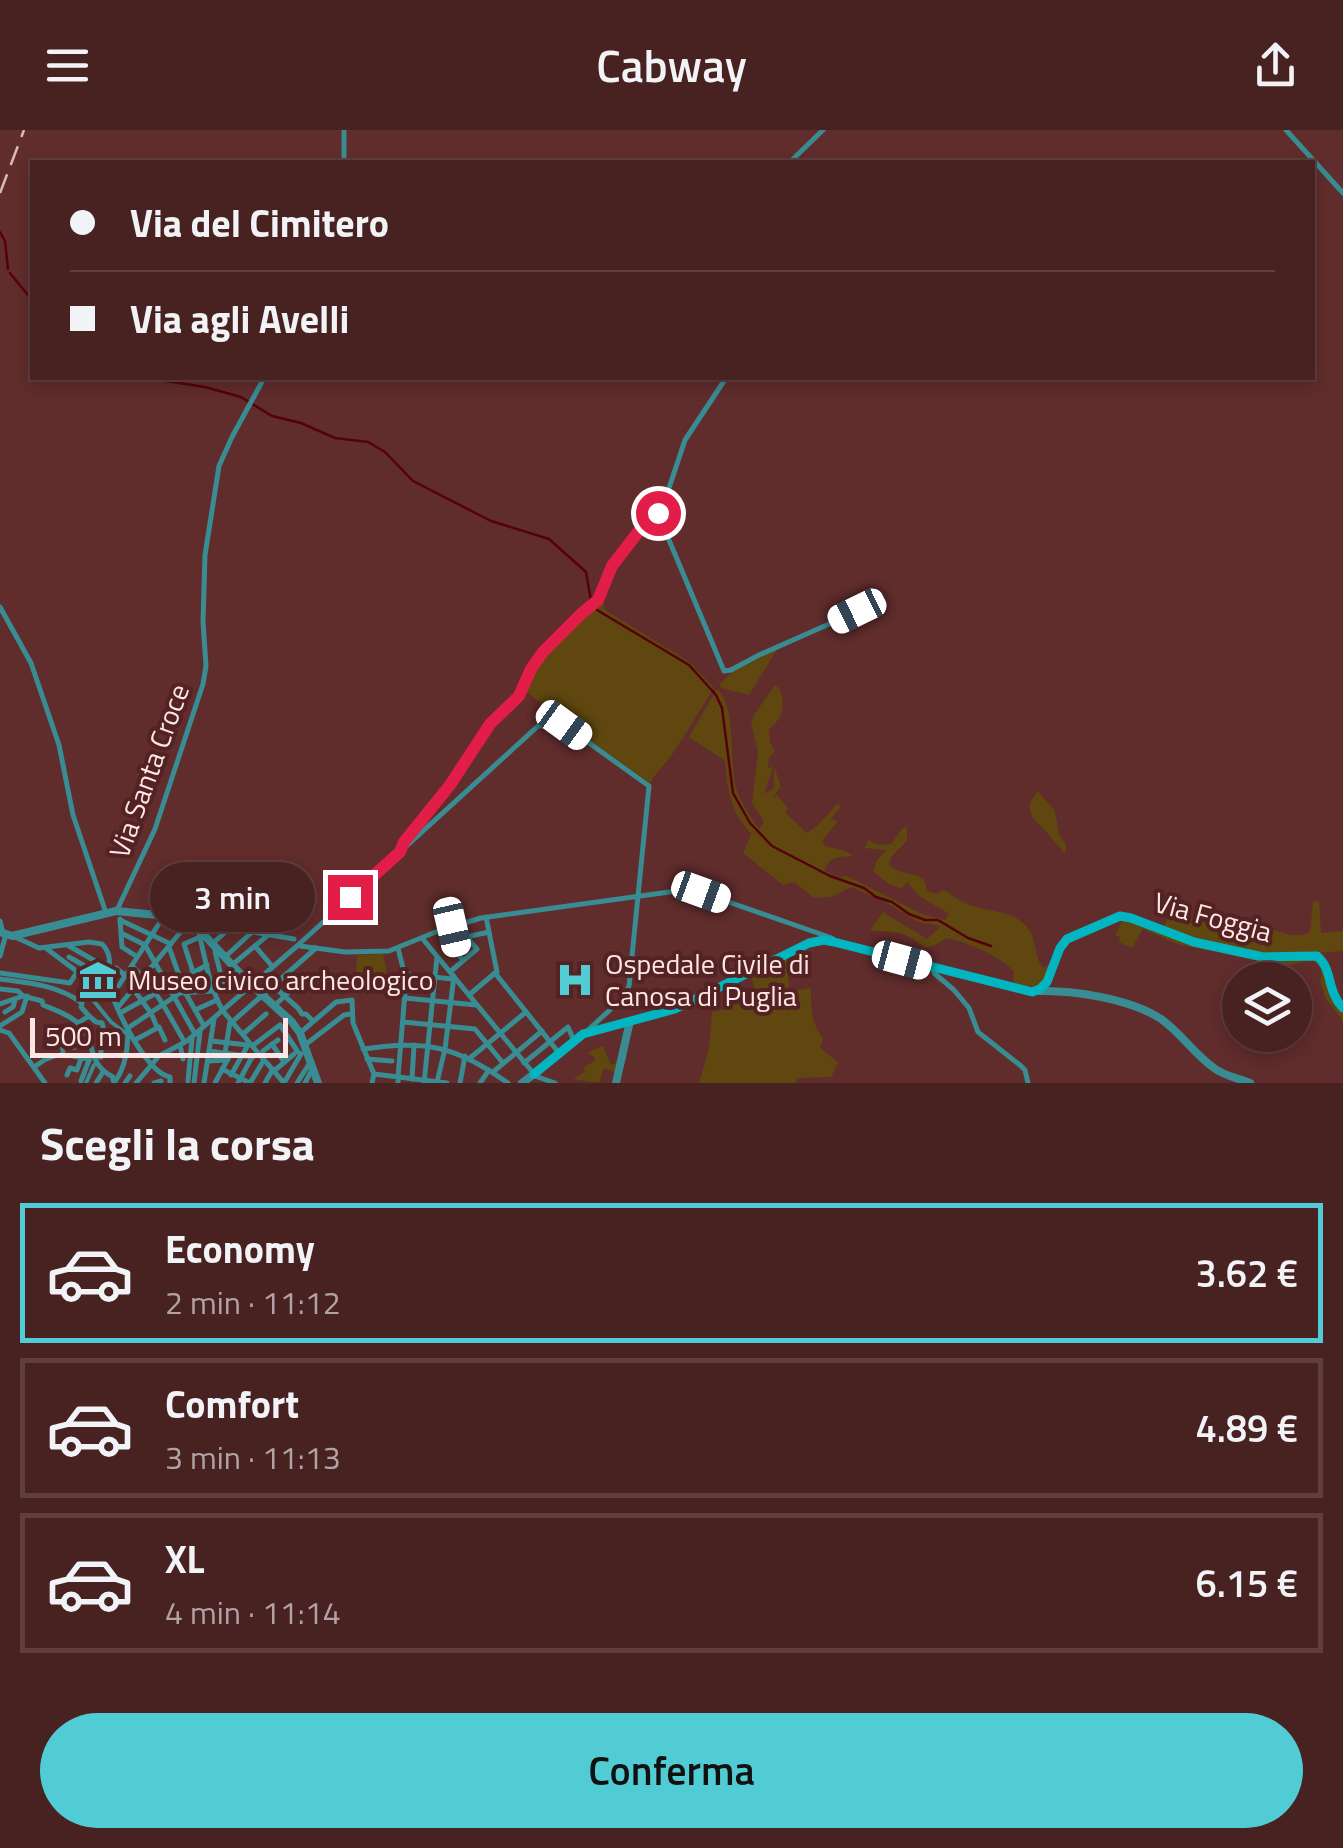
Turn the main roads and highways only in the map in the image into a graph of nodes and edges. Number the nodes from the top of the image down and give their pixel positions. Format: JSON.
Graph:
{"nodes":[{"id":1,"x":1343,"y":1008,"type":"edge"},
{"id":2,"x":528,"y":1079,"type":"edge"}],
"edges":[{"from":1,"to":2,"type":"main road","name":"Via Foggia"}]}
